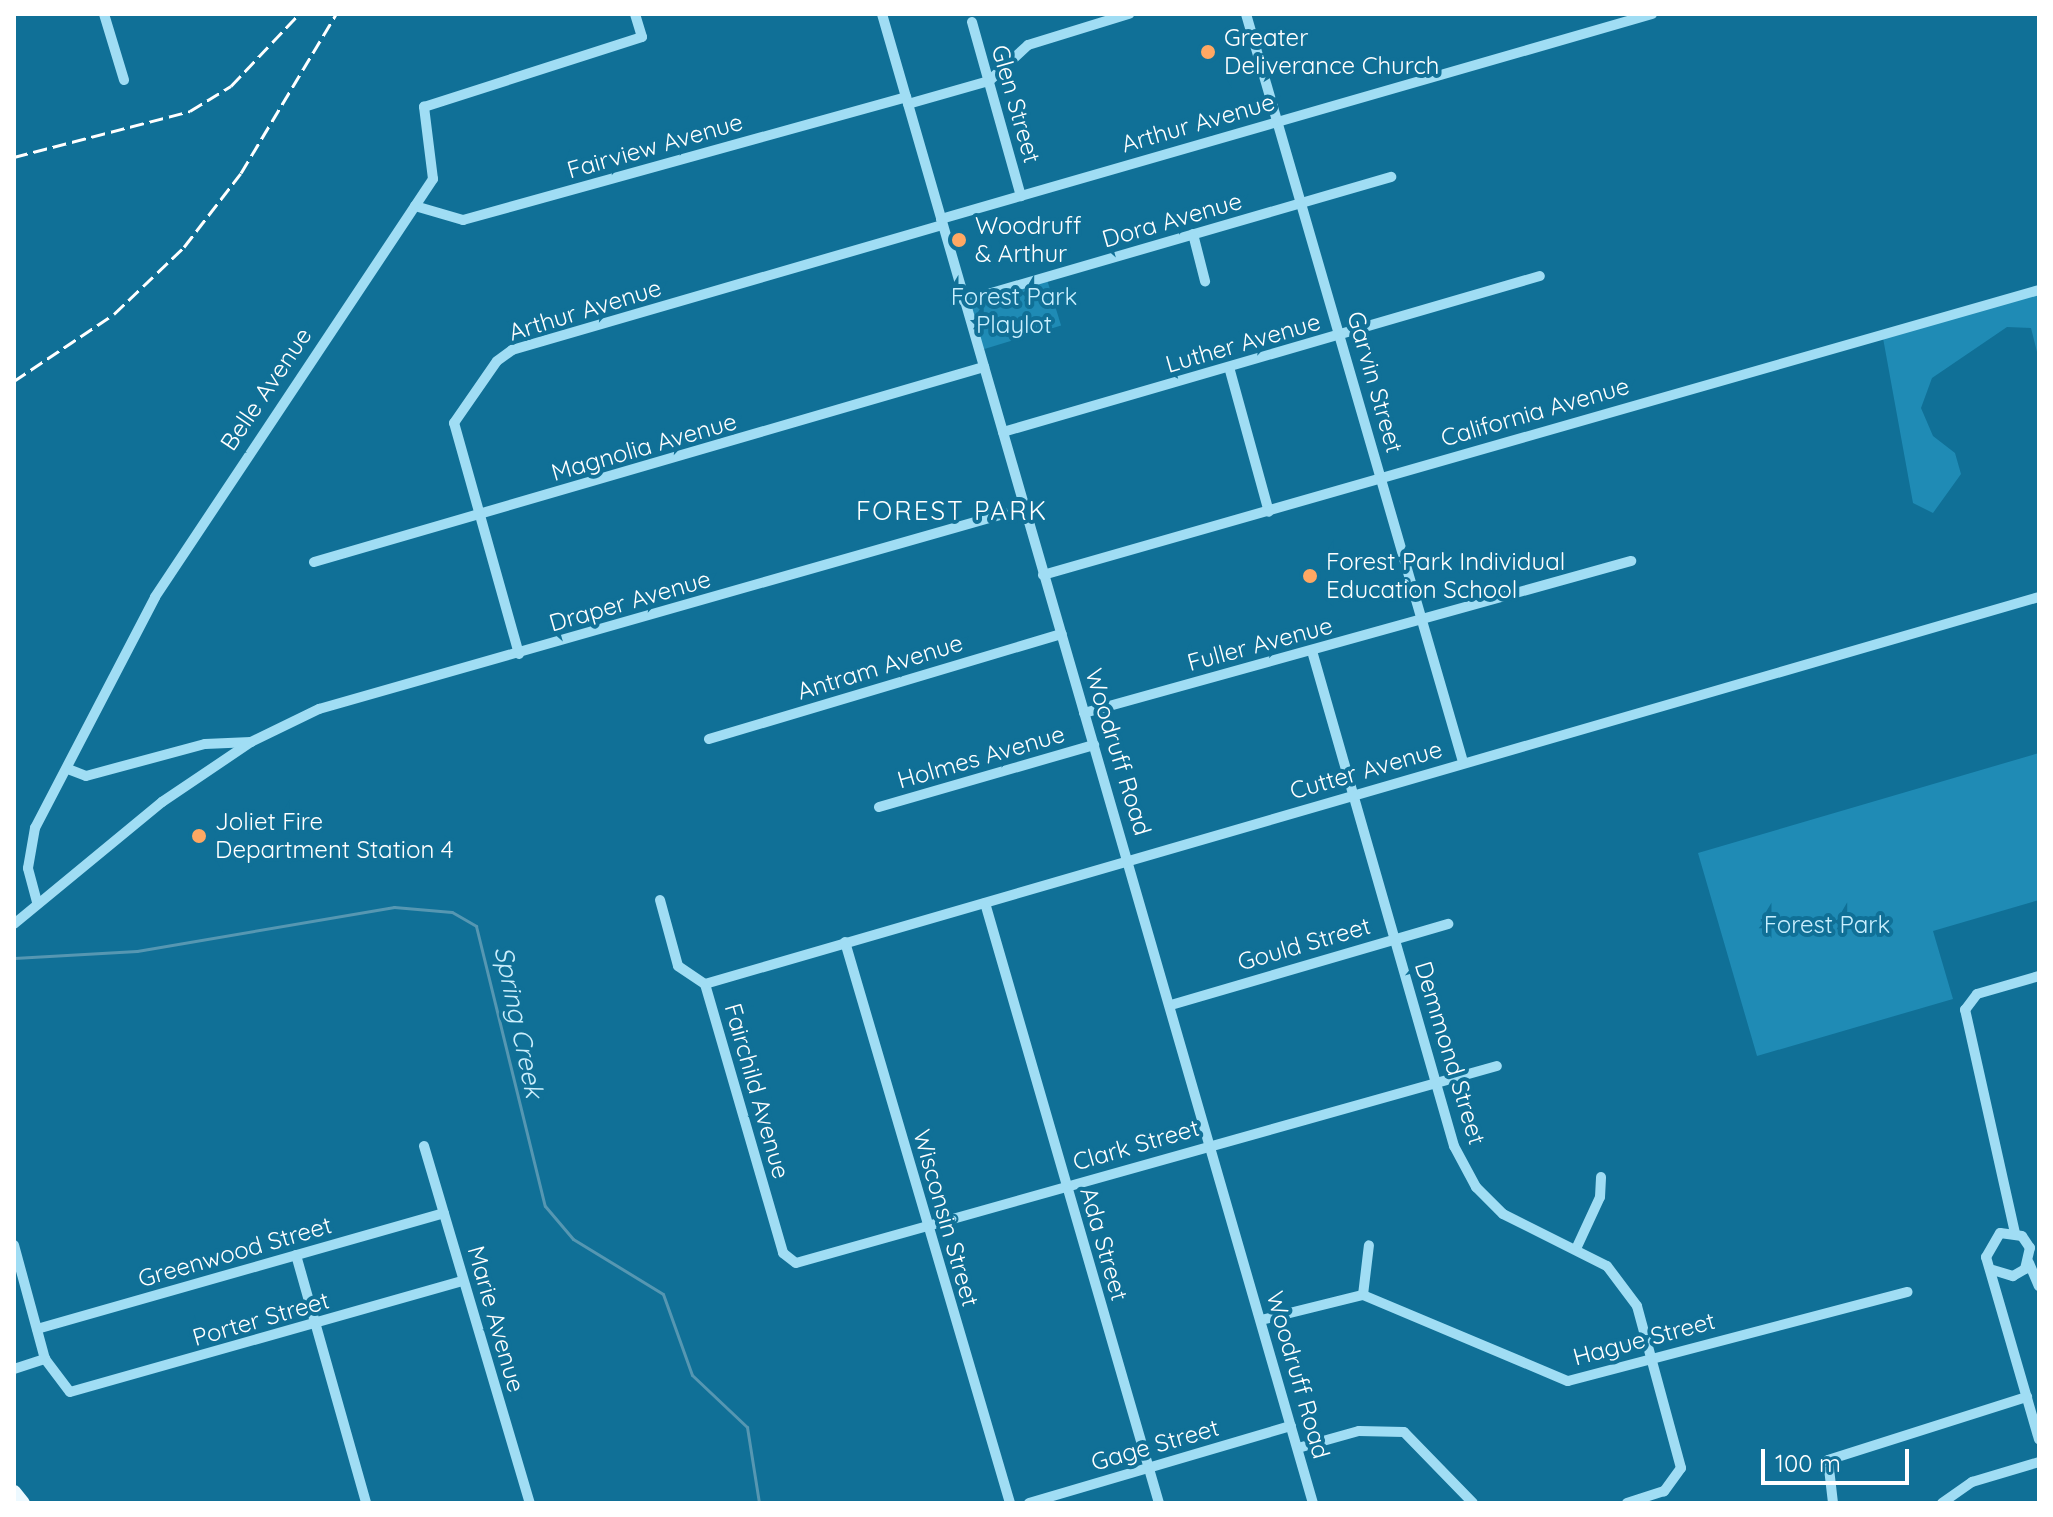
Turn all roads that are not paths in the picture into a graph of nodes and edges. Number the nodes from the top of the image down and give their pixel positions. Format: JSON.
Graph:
{"nodes":[{"id":1,"x":104,"y":14,"type":"edge"},
{"id":2,"x":635,"y":14,"type":"edge"},
{"id":3,"x":882,"y":14,"type":"edge"},
{"id":4,"x":1129,"y":14,"type":"edge"},
{"id":5,"x":1246,"y":14,"type":"edge"},
{"id":6,"x":1606,"y":14,"type":"edge"},
{"id":7,"x":1652,"y":14,"type":"edge"},
{"id":8,"x":972,"y":22,"type":"dead end"},
{"id":9,"x":1610,"y":26,"type":"junction"},
{"id":10,"x":124,"y":80,"type":"dead end"},
{"id":11,"x":989,"y":81,"type":"junction"},
{"id":12,"x":907,"y":101,"type":"junction"},
{"id":13,"x":1279,"y":120,"type":"junction"},
{"id":14,"x":1391,"y":177,"type":"dead end"},
{"id":15,"x":1021,"y":196,"type":"junction"},
{"id":16,"x":1303,"y":203,"type":"junction"},
{"id":17,"x":415,"y":206,"type":"junction"},
{"id":18,"x":942,"y":222,"type":"junction"},
{"id":19,"x":1193,"y":234,"type":"junction"},
{"id":20,"x":1540,"y":276,"type":"dead end"},
{"id":21,"x":1205,"y":281,"type":"dead end"},
{"id":22,"x":2039,"y":290,"type":"edge"},
{"id":23,"x":964,"y":301,"type":"junction"},
{"id":24,"x":1342,"y":336,"type":"junction"},
{"id":25,"x":984,"y":367,"type":"junction"},
{"id":26,"x":1229,"y":367,"type":"junction"},
{"id":27,"x":1003,"y":432,"type":"junction"},
{"id":28,"x":1382,"y":478,"type":"junction"},
{"id":29,"x":1024,"y":508,"type":"junction"},
{"id":30,"x":1269,"y":512,"type":"junction"},
{"id":31,"x":477,"y":515,"type":"junction"},
{"id":32,"x":1631,"y":561,"type":"dead end"},
{"id":33,"x":314,"y":562,"type":"dead end"},
{"id":34,"x":1043,"y":575,"type":"junction"},
{"id":35,"x":2039,"y":597,"type":"edge"},
{"id":36,"x":1422,"y":621,"type":"junction"},
{"id":37,"x":1062,"y":634,"type":"junction"},
{"id":38,"x":1312,"y":651,"type":"junction"},
{"id":39,"x":519,"y":654,"type":"junction"},
{"id":40,"x":1084,"y":713,"type":"junction"},
{"id":41,"x":709,"y":739,"type":"dead end"},
{"id":42,"x":251,"y":742,"type":"junction"},
{"id":43,"x":1094,"y":745,"type":"junction"},
{"id":44,"x":1463,"y":762,"type":"junction"},
{"id":45,"x":68,"y":769,"type":"junction"},
{"id":46,"x":1353,"y":795,"type":"junction"},
{"id":47,"x":879,"y":807,"type":"dead end"},
{"id":48,"x":1129,"y":860,"type":"junction"},
{"id":49,"x":660,"y":900,"type":"dead end"},
{"id":50,"x":37,"y":902,"type":"junction"},
{"id":51,"x":985,"y":903,"type":"junction"},
{"id":52,"x":14,"y":924,"type":"edge"},
{"id":53,"x":1448,"y":924,"type":"dead end"},
{"id":54,"x":1395,"y":938,"type":"junction"},
{"id":55,"x":845,"y":942,"type":"junction"},
{"id":56,"x":2039,"y":976,"type":"edge"},
{"id":57,"x":705,"y":984,"type":"junction"},
{"id":58,"x":1171,"y":1005,"type":"junction"},
{"id":59,"x":1497,"y":1066,"type":"dead end"},
{"id":60,"x":1437,"y":1082,"type":"junction"},
{"id":61,"x":1211,"y":1144,"type":"junction"},
{"id":62,"x":424,"y":1146,"type":"dead end"},
{"id":63,"x":1601,"y":1177,"type":"dead end"},
{"id":64,"x":1066,"y":1186,"type":"junction"},
{"id":65,"x":444,"y":1213,"type":"junction"},
{"id":66,"x":928,"y":1227,"type":"junction"},
{"id":67,"x":2015,"y":1233,"type":"junction"},
{"id":68,"x":14,"y":1245,"type":"edge"},
{"id":69,"x":1369,"y":1245,"type":"dead end"},
{"id":70,"x":2034,"y":1247,"type":"edge"},
{"id":71,"x":1576,"y":1249,"type":"junction"},
{"id":72,"x":296,"y":1255,"type":"junction"},
{"id":73,"x":788,"y":1260,"type":"joint"},
{"id":74,"x":2029,"y":1263,"type":"junction"},
{"id":75,"x":1993,"y":1270,"type":"junction"},
{"id":76,"x":463,"y":1281,"type":"junction"},
{"id":77,"x":2039,"y":1286,"type":"edge"},
{"id":78,"x":1908,"y":1292,"type":"dead end"},
{"id":79,"x":1363,"y":1295,"type":"junction"},
{"id":80,"x":1261,"y":1320,"type":"junction"},
{"id":81,"x":317,"y":1323,"type":"junction"},
{"id":82,"x":37,"y":1329,"type":"junction"},
{"id":83,"x":45,"y":1359,"type":"junction"},
{"id":84,"x":1653,"y":1359,"type":"junction"},
{"id":85,"x":14,"y":1369,"type":"edge"},
{"id":86,"x":2027,"y":1397,"type":"junction"},
{"id":87,"x":1291,"y":1426,"type":"junction"},
{"id":88,"x":2039,"y":1439,"type":"edge"},
{"id":89,"x":1298,"y":1448,"type":"junction"},
{"id":90,"x":2039,"y":1462,"type":"edge"},
{"id":91,"x":1149,"y":1468,"type":"junction"},
{"id":92,"x":14,"y":1492,"type":"edge"},
{"id":93,"x":23,"y":1503,"type":"edge"},
{"id":94,"x":366,"y":1503,"type":"edge"},
{"id":95,"x":530,"y":1503,"type":"edge"},
{"id":96,"x":1010,"y":1503,"type":"edge"},
{"id":97,"x":1029,"y":1503,"type":"edge"},
{"id":98,"x":1159,"y":1503,"type":"edge"},
{"id":99,"x":1313,"y":1503,"type":"edge"},
{"id":100,"x":1473,"y":1503,"type":"edge"},
{"id":101,"x":1627,"y":1503,"type":"edge"},
{"id":102,"x":1833,"y":1503,"type":"edge"},
{"id":103,"x":1942,"y":1503,"type":"edge"}],
"edges":[{"from":1,"to":10,"type":"street"},
{"from":2,"to":17,"type":"street","name":"Belle Avenue"},
{"from":3,"to":12,"type":"street","name":"Woodruff Road"},
{"from":4,"to":11,"type":"street","name":"Fairview Avenue"},
{"from":5,"to":13,"type":"street","name":"Garvin Street"},
{"from":6,"to":9,"type":"street"},
{"from":7,"to":9,"type":"street","name":"Arthur Avenue"},
{"from":8,"to":11,"type":"street","name":"Glen Street"},
{"from":9,"to":13,"type":"street","name":"Arthur Avenue"},
{"from":11,"to":12,"type":"street","name":"Fairview Avenue"},
{"from":11,"to":15,"type":"street","name":"Glen Street"},
{"from":12,"to":17,"type":"street","name":"Fairview Avenue"},
{"from":12,"to":18,"type":"street","name":"Woodruff Road"},
{"from":13,"to":15,"type":"street","name":"Arthur Avenue"},
{"from":13,"to":16,"type":"street","name":"Garvin Street"},
{"from":14,"to":16,"type":"street","name":"Dora Avenue"},
{"from":15,"to":18,"type":"street","name":"Arthur Avenue"},
{"from":16,"to":19,"type":"street","name":"Dora Avenue"},
{"from":16,"to":24,"type":"street","name":"Garvin Street"},
{"from":17,"to":45,"type":"street","name":"Belle Avenue"},
{"from":18,"to":23,"type":"street","name":"Woodruff Road"},
{"from":18,"to":31,"type":"street","name":"Arthur Avenue"},
{"from":19,"to":21,"type":"street"},
{"from":19,"to":23,"type":"street","name":"Dora Avenue"},
{"from":20,"to":24,"type":"street","name":"Luther Avenue"},
{"from":22,"to":28,"type":"street","name":"California Avenue"},
{"from":23,"to":25,"type":"street","name":"Woodruff Road"},
{"from":24,"to":26,"type":"street","name":"Luther Avenue"},
{"from":24,"to":28,"type":"street","name":"Garvin Street"},
{"from":25,"to":27,"type":"street","name":"Woodruff Road"},
{"from":25,"to":31,"type":"street","name":"Magnolia Avenue"},
{"from":26,"to":27,"type":"street","name":"Luther Avenue"},
{"from":26,"to":30,"type":"street"},
{"from":27,"to":29,"type":"street","name":"Woodruff Road"},
{"from":28,"to":30,"type":"street","name":"California Avenue"},
{"from":28,"to":36,"type":"street","name":"Garvin Street"},
{"from":29,"to":34,"type":"street","name":"Woodruff Road"},
{"from":29,"to":39,"type":"street","name":"Draper Avenue"},
{"from":30,"to":34,"type":"street","name":"California Avenue"},
{"from":31,"to":33,"type":"street","name":"Magnolia Avenue"},
{"from":31,"to":39,"type":"street"},
{"from":32,"to":36,"type":"street","name":"Fuller Avenue"},
{"from":34,"to":37,"type":"street","name":"Woodruff Road"},
{"from":35,"to":44,"type":"street","name":"Cutter Avenue"},
{"from":36,"to":38,"type":"street","name":"Fuller Avenue"},
{"from":36,"to":44,"type":"street","name":"Garvin Street"},
{"from":37,"to":40,"type":"street","name":"Woodruff Road"},
{"from":37,"to":41,"type":"street","name":"Antram Avenue"},
{"from":38,"to":40,"type":"street","name":"Fuller Avenue"},
{"from":38,"to":46,"type":"street","name":"Demmond Street"},
{"from":39,"to":42,"type":"street","name":"Draper Avenue"},
{"from":40,"to":43,"type":"street","name":"Woodruff Road"},
{"from":42,"to":45,"type":"street","name":"Draper Avenue"},
{"from":42,"to":50,"type":"street","name":"Draper Avenue"},
{"from":43,"to":47,"type":"street","name":"Holmes Avenue"},
{"from":43,"to":48,"type":"street","name":"Woodruff Road"},
{"from":44,"to":46,"type":"street","name":"Cutter Avenue"},
{"from":45,"to":50,"type":"street","name":"Belle Avenue"},
{"from":46,"to":48,"type":"street","name":"Cutter Avenue"},
{"from":46,"to":54,"type":"street","name":"Demmond Street"},
{"from":48,"to":51,"type":"street","name":"Cutter Avenue"},
{"from":48,"to":58,"type":"street","name":"Woodruff Road"},
{"from":49,"to":57,"type":"street","name":"Fairchild Avenue"},
{"from":50,"to":52,"type":"street","name":"Draper Avenue"},
{"from":51,"to":55,"type":"street","name":"Cutter Avenue"},
{"from":51,"to":64,"type":"street","name":"Ada Street"},
{"from":53,"to":54,"type":"street","name":"Gould Street"},
{"from":54,"to":58,"type":"street","name":"Gould Street"},
{"from":54,"to":60,"type":"street","name":"Demmond Street"},
{"from":55,"to":57,"type":"street","name":"Cutter Avenue"},
{"from":55,"to":66,"type":"street","name":"Wisconsin Street"},
{"from":56,"to":67,"type":"street"},
{"from":57,"to":73,"type":"street","name":"Fairchild Avenue"},
{"from":58,"to":61,"type":"street","name":"Woodruff Road"},
{"from":59,"to":60,"type":"street","name":"Clark Street"},
{"from":60,"to":61,"type":"street","name":"Clark Street"},
{"from":60,"to":71,"type":"street","name":"Demmond Street"},
{"from":61,"to":64,"type":"street","name":"Clark Street"},
{"from":61,"to":80,"type":"street","name":"Woodruff Road"},
{"from":62,"to":65,"type":"street","name":"Marie Avenue"},
{"from":63,"to":71,"type":"street"},
{"from":64,"to":66,"type":"street","name":"Clark Street"},
{"from":64,"to":91,"type":"street","name":"Ada Street"},
{"from":65,"to":72,"type":"street","name":"Greenwood Street"},
{"from":65,"to":76,"type":"street","name":"Marie Avenue"},
{"from":66,"to":73,"type":"street","name":"Clark Street"},
{"from":66,"to":96,"type":"street","name":"Wisconsin Street"},
{"from":67,"to":70,"type":"street"},
{"from":67,"to":75,"type":"street"},
{"from":68,"to":82,"type":"street"},
{"from":69,"to":79,"type":"street"},
{"from":70,"to":74,"type":"street"},
{"from":71,"to":84,"type":"street","name":"Demmond Street"},
{"from":72,"to":81,"type":"street"},
{"from":72,"to":82,"type":"street","name":"Greenwood Street"},
{"from":74,"to":75,"type":"street"},
{"from":74,"to":77,"type":"street"},
{"from":75,"to":86,"type":"street"},
{"from":76,"to":81,"type":"street","name":"Porter Street"},
{"from":76,"to":95,"type":"street","name":"Marie Avenue"},
{"from":78,"to":84,"type":"street","name":"Hague Street"},
{"from":79,"to":80,"type":"street"},
{"from":79,"to":84,"type":"street","name":"Hague Street"},
{"from":80,"to":87,"type":"street","name":"Woodruff Road"},
{"from":81,"to":83,"type":"street","name":"Porter Street"},
{"from":81,"to":94,"type":"street"},
{"from":82,"to":83,"type":"street"},
{"from":83,"to":85,"type":"street"},
{"from":84,"to":101,"type":"street","name":"Demmond Street"},
{"from":86,"to":88,"type":"street"},
{"from":86,"to":102,"type":"street"},
{"from":87,"to":89,"type":"street","name":"Woodruff Road"},
{"from":87,"to":91,"type":"street","name":"Gage Street"},
{"from":89,"to":99,"type":"street","name":"Woodruff Road"},
{"from":89,"to":100,"type":"street"},
{"from":90,"to":103,"type":"street"},
{"from":91,"to":97,"type":"street","name":"Gage Street"},
{"from":91,"to":98,"type":"street","name":"Ada Street"},
{"from":92,"to":93,"type":"main road"}]}
